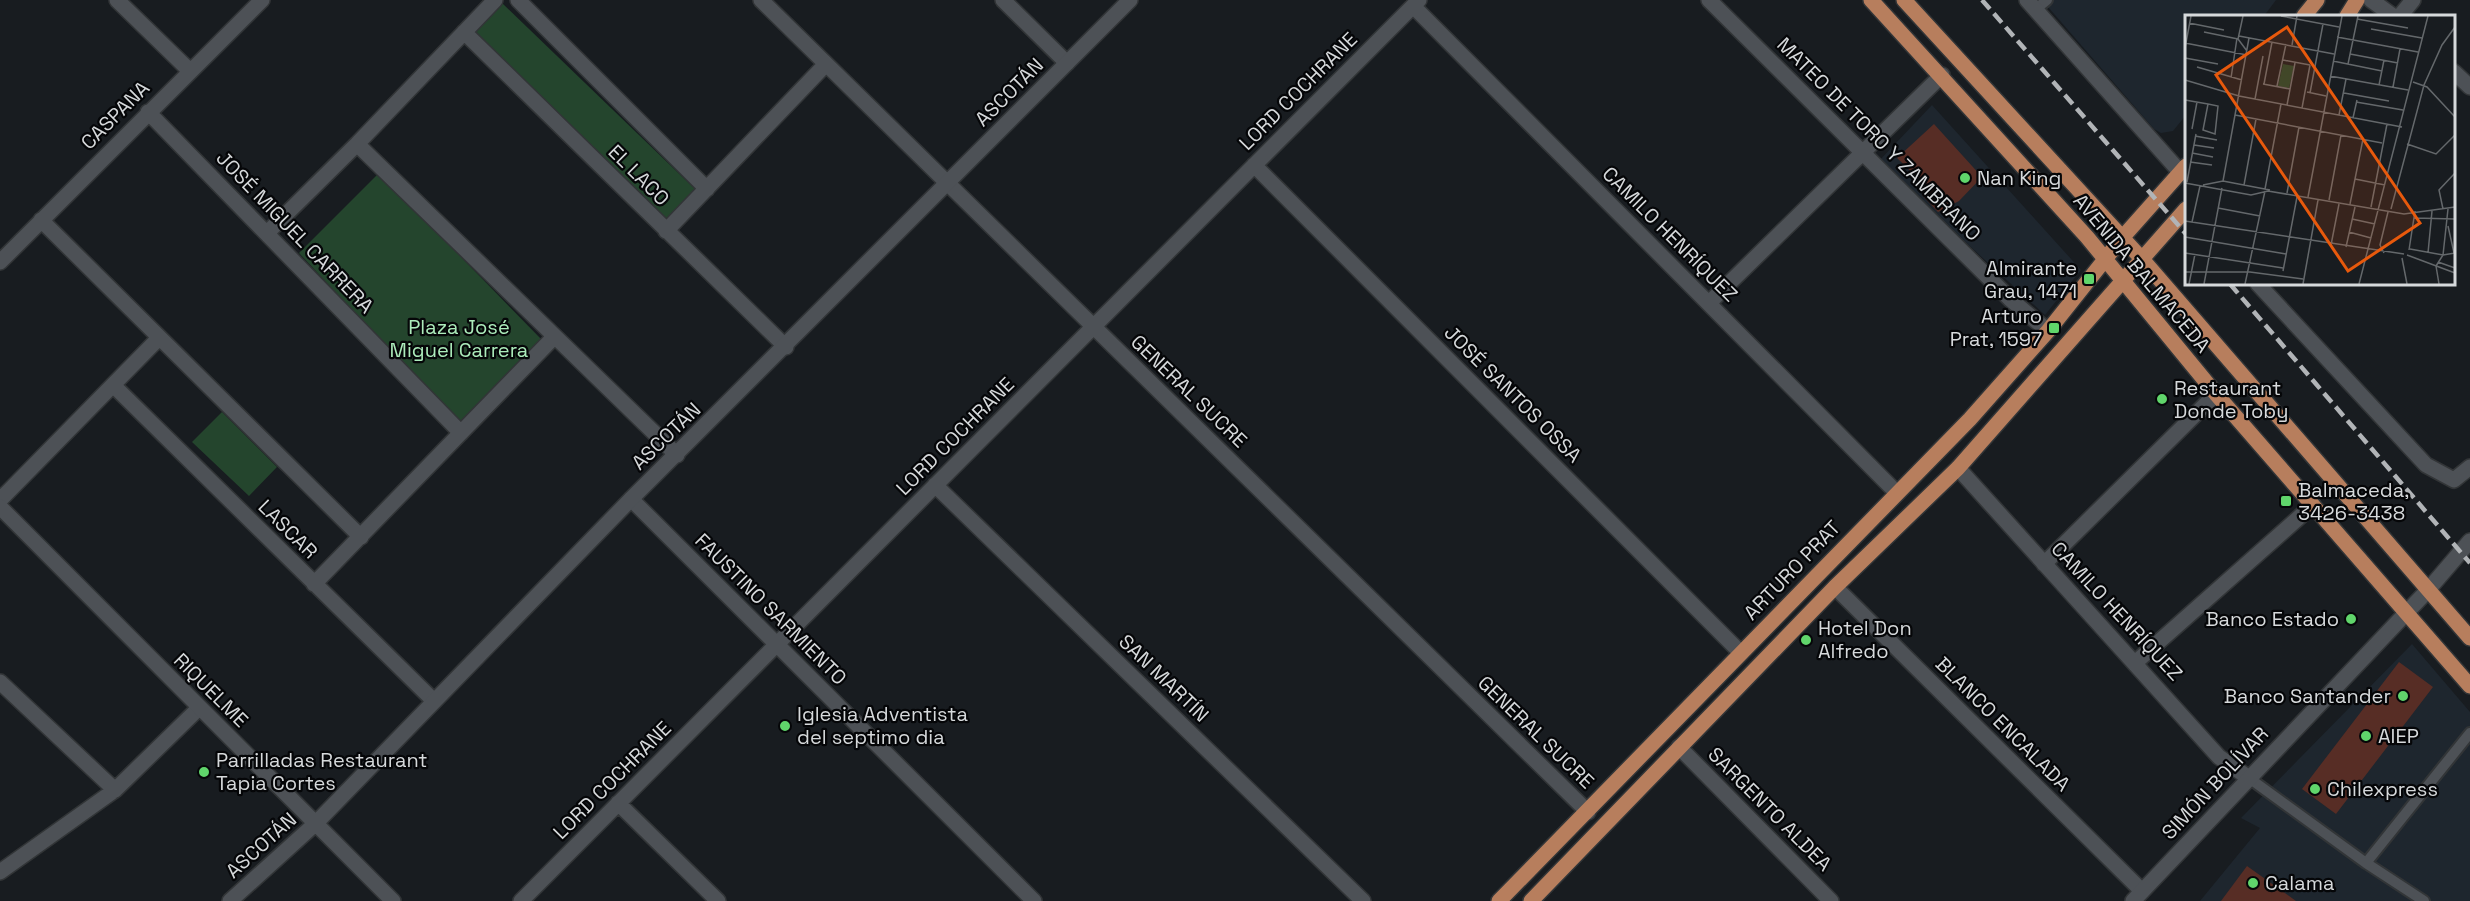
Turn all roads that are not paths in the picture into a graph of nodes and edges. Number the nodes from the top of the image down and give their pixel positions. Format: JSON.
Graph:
{"nodes":[{"id":1,"x":117,"y":0,"type":"edge"},
{"id":2,"x":262,"y":0,"type":"edge"},
{"id":3,"x":495,"y":0,"type":"edge"},
{"id":4,"x":518,"y":0,"type":"edge"},
{"id":5,"x":761,"y":0,"type":"edge"},
{"id":6,"x":1003,"y":0,"type":"edge"},
{"id":7,"x":1130,"y":0,"type":"edge"},
{"id":8,"x":1709,"y":0,"type":"edge"},
{"id":9,"x":1871,"y":0,"type":"edge"},
{"id":10,"x":1904,"y":0,"type":"edge"},
{"id":11,"x":2317,"y":0,"type":"edge"},
{"id":12,"x":2357,"y":0,"type":"edge"},
{"id":13,"x":2372,"y":0,"type":"edge"},
{"id":14,"x":2413,"y":0,"type":"edge"},
{"id":15,"x":1416,"y":3,"type":"edge"},
{"id":16,"x":2037,"y":3,"type":"edge"},
{"id":17,"x":2305,"y":15,"type":"edge"},
{"id":18,"x":2348,"y":15,"type":"edge"},
{"id":19,"x":2392,"y":15,"type":"edge"},
{"id":20,"x":2401,"y":15,"type":"edge"},
{"id":21,"x":464,"y":32,"type":"junction"},
{"id":22,"x":1067,"y":63,"type":"junction"},
{"id":23,"x":826,"y":64,"type":"junction"},
{"id":24,"x":190,"y":71,"type":"junction"},
{"id":25,"x":2455,"y":73,"type":"edge"},
{"id":26,"x":1942,"y":75,"type":"junction"},
{"id":27,"x":2470,"y":87,"type":"edge"},
{"id":28,"x":148,"y":112,"type":"junction"},
{"id":29,"x":357,"y":144,"type":"junction"},
{"id":30,"x":1864,"y":152,"type":"junction"},
{"id":31,"x":1254,"y":165,"type":"junction"},
{"id":32,"x":2184,"y":169,"type":"edge"},
{"id":33,"x":948,"y":183,"type":"junction"},
{"id":34,"x":706,"y":189,"type":"junction"},
{"id":35,"x":2185,"y":211,"type":"edge"},
{"id":36,"x":41,"y":220,"type":"junction"},
{"id":37,"x":666,"y":231,"type":"junction"},
{"id":38,"x":267,"y":233,"type":"junction"},
{"id":39,"x":2122,"y":238,"type":"junction"},
{"id":40,"x":2142,"y":259,"type":"junction"},
{"id":41,"x":2106,"y":260,"type":"junction"},
{"id":42,"x":0,"y":262,"type":"edge"},
{"id":43,"x":2122,"y":282,"type":"junction"},
{"id":44,"x":2259,"y":285,"type":"edge"},
{"id":45,"x":1709,"y":303,"type":"junction"},
{"id":46,"x":1094,"y":327,"type":"junction"},
{"id":47,"x":2048,"y":331,"type":"junction"},
{"id":48,"x":554,"y":337,"type":"junction"},
{"id":49,"x":159,"y":338,"type":"junction"},
{"id":50,"x":786,"y":347,"type":"junction"},
{"id":51,"x":113,"y":385,"type":"junction"},
{"id":52,"x":2216,"y":394,"type":"junction"},
{"id":53,"x":461,"y":433,"type":"junction"},
{"id":54,"x":677,"y":455,"type":"junction"},
{"id":55,"x":2470,"y":467,"type":"edge"},
{"id":56,"x":1958,"y":468,"type":"junction"},
{"id":57,"x":935,"y":485,"type":"junction"},
{"id":58,"x":1897,"y":493,"type":"junction"},
{"id":59,"x":631,"y":499,"type":"junction"},
{"id":60,"x":2313,"y":505,"type":"junction"},
{"id":61,"x":2,"y":510,"type":"edge"},
{"id":62,"x":361,"y":537,"type":"junction"},
{"id":63,"x":2470,"y":541,"type":"edge"},
{"id":64,"x":2044,"y":564,"type":"junction"},
{"id":65,"x":314,"y":584,"type":"junction"},
{"id":66,"x":1835,"y":587,"type":"junction"},
{"id":67,"x":2428,"y":590,"type":"junction"},
{"id":68,"x":2406,"y":612,"type":"junction"},
{"id":69,"x":2470,"y":638,"type":"edge"},
{"id":70,"x":777,"y":644,"type":"junction"},
{"id":71,"x":1741,"y":653,"type":"junction"},
{"id":72,"x":2136,"y":662,"type":"junction"},
{"id":73,"x":0,"y":682,"type":"edge"},
{"id":74,"x":2470,"y":686,"type":"edge"},
{"id":75,"x":434,"y":701,"type":"junction"},
{"id":76,"x":200,"y":708,"type":"junction"},
{"id":77,"x":2470,"y":733,"type":"edge"},
{"id":78,"x":1679,"y":747,"type":"junction"},
{"id":79,"x":2249,"y":778,"type":"junction"},
{"id":80,"x":115,"y":789,"type":"junction"},
{"id":81,"x":618,"y":803,"type":"junction"},
{"id":82,"x":1588,"y":812,"type":"junction"},
{"id":83,"x":315,"y":824,"type":"junction"},
{"id":84,"x":2366,"y":863,"type":"junction"},
{"id":85,"x":0,"y":872,"type":"edge"},
{"id":86,"x":2137,"y":896,"type":"edge"},
{"id":87,"x":230,"y":901,"type":"edge"},
{"id":88,"x":393,"y":901,"type":"edge"},
{"id":89,"x":521,"y":901,"type":"edge"},
{"id":90,"x":718,"y":901,"type":"edge"},
{"id":91,"x":1034,"y":901,"type":"edge"},
{"id":92,"x":1364,"y":901,"type":"edge"},
{"id":93,"x":1500,"y":901,"type":"edge"},
{"id":94,"x":1531,"y":901,"type":"edge"},
{"id":95,"x":1831,"y":901,"type":"edge"},
{"id":96,"x":2424,"y":901,"type":"edge"}],
"edges":[{"from":1,"to":24,"type":"street"},
{"from":2,"to":24,"type":"street","name":"CASPANA"},
{"from":3,"to":21,"type":"street"},
{"from":4,"to":34,"type":"street","name":"EL LACO"},
{"from":5,"to":23,"type":"street","name":"GENERAL SUCRE"},
{"from":6,"to":22,"type":"street"},
{"from":7,"to":22,"type":"street","name":"ASCOTÁN"},
{"from":8,"to":30,"type":"street","name":"MATEO DE TORO Y ZAMBRANO"},
{"from":9,"to":26,"type":"main road","name":"AVENIDA BALMACEDA"},
{"from":10,"to":39,"type":"main road","name":"AVENIDA BALMACEDA"},
{"from":11,"to":17,"type":"main road"},
{"from":12,"to":18,"type":"main road"},
{"from":13,"to":19,"type":"street"},
{"from":14,"to":20,"type":"street"},
{"from":15,"to":31,"type":"street","name":"LORD COCHRANE"},
{"from":15,"to":45,"type":"street","name":"CAMILO HENRÍQUEZ"},
{"from":16,"to":32,"type":"street"},
{"from":21,"to":29,"type":"street"},
{"from":21,"to":37,"type":"street","name":"EL LACO"},
{"from":22,"to":33,"type":"street","name":"ASCOTÁN"},
{"from":23,"to":33,"type":"street","name":"GENERAL SUCRE"},
{"from":23,"to":34,"type":"street"},
{"from":24,"to":28,"type":"street","name":"CASPANA"},
{"from":25,"to":27,"type":"street"},
{"from":26,"to":30,"type":"street"},
{"from":26,"to":41,"type":"main road","name":"AVENIDA BALMACEDA"},
{"from":28,"to":36,"type":"street","name":"CASPANA"},
{"from":28,"to":38,"type":"street","name":"JOSÉ MIGUEL CARRERA"},
{"from":29,"to":38,"type":"street"},
{"from":29,"to":48,"type":"street"},
{"from":30,"to":45,"type":"street"},
{"from":30,"to":47,"type":"street","name":"MATEO DE TORO Y ZAMBRANO"},
{"from":31,"to":46,"type":"street","name":"LORD COCHRANE"},
{"from":31,"to":71,"type":"street","name":"JOSÉ SANTOS OSSA"},
{"from":32,"to":39,"type":"main road","name":"ARTURO PRAT"},
{"from":33,"to":46,"type":"street","name":"GENERAL SUCRE"},
{"from":33,"to":50,"type":"street","name":"ASCOTÁN"},
{"from":34,"to":37,"type":"street"},
{"from":35,"to":40,"type":"main road"},
{"from":36,"to":42,"type":"street","name":"CASPANA"},
{"from":36,"to":49,"type":"street"},
{"from":37,"to":50,"type":"street","name":"EL LACO"},
{"from":38,"to":53,"type":"street","name":"JOSÉ MIGUEL CARRERA"},
{"from":39,"to":40,"type":"main road","name":"AVENIDA BALMACEDA"},
{"from":39,"to":41,"type":"main road","name":"ARTURO PRAT"},
{"from":40,"to":43,"type":"main road"},
{"from":40,"to":67,"type":"main road","name":"AVENIDA BALMACEDA"},
{"from":41,"to":43,"type":"main road","name":"AVENIDA BALMACEDA"},
{"from":41,"to":47,"type":"main road","name":"ARTURO PRAT"},
{"from":43,"to":52,"type":"main road","name":"AVENIDA BALMACEDA"},
{"from":43,"to":56,"type":"main road"},
{"from":44,"to":55,"type":"street"},
{"from":45,"to":58,"type":"street","name":"CAMILO HENRÍQUEZ"},
{"from":46,"to":57,"type":"street","name":"LORD COCHRANE"},
{"from":46,"to":82,"type":"street","name":"GENERAL SUCRE"},
{"from":47,"to":58,"type":"main road","name":"ARTURO PRAT"},
{"from":48,"to":53,"type":"street"},
{"from":48,"to":54,"type":"street"},
{"from":49,"to":51,"type":"street"},
{"from":49,"to":62,"type":"street"},
{"from":50,"to":54,"type":"street","name":"ASCOTÁN"},
{"from":51,"to":61,"type":"street"},
{"from":51,"to":65,"type":"street","name":"LASCAR"},
{"from":52,"to":60,"type":"main road","name":"AVENIDA BALMACEDA"},
{"from":52,"to":64,"type":"street"},
{"from":53,"to":62,"type":"street"},
{"from":54,"to":59,"type":"street","name":"ASCOTÁN"},
{"from":56,"to":64,"type":"street","name":"CAMILO HENRÍQUEZ"},
{"from":56,"to":66,"type":"main road"},
{"from":57,"to":70,"type":"street","name":"LORD COCHRANE"},
{"from":57,"to":92,"type":"street","name":"SAN MARTÍN"},
{"from":58,"to":71,"type":"main road","name":"ARTURO PRAT"},
{"from":59,"to":70,"type":"street","name":"FAUSTINO SARMIENTO"},
{"from":59,"to":75,"type":"street","name":"ASCOTÁN"},
{"from":60,"to":68,"type":"main road","name":"AVENIDA BALMACEDA"},
{"from":60,"to":72,"type":"street"},
{"from":61,"to":76,"type":"street","name":"RIQUELME"},
{"from":62,"to":65,"type":"street"},
{"from":63,"to":67,"type":"street","name":"SIMÓN BOLÍVAR"},
{"from":64,"to":72,"type":"street","name":"CAMILO HENRÍQUEZ"},
{"from":65,"to":75,"type":"street","name":"LASCAR"},
{"from":66,"to":78,"type":"main road"},
{"from":66,"to":86,"type":"street","name":"BLANCO ENCALADA"},
{"from":67,"to":68,"type":"street","name":"SIMÓN BOLÍVAR"},
{"from":67,"to":69,"type":"main road","name":"AVENIDA BALMACEDA"},
{"from":68,"to":74,"type":"main road","name":"AVENIDA BALMACEDA"},
{"from":68,"to":79,"type":"street","name":"SIMÓN BOLÍVAR"},
{"from":70,"to":81,"type":"street","name":"LORD COCHRANE"},
{"from":70,"to":91,"type":"street","name":"FAUSTINO SARMIENTO"},
{"from":71,"to":82,"type":"main road","name":"ARTURO PRAT"},
{"from":72,"to":79,"type":"street","name":"CAMILO HENRÍQUEZ"},
{"from":73,"to":80,"type":"street"},
{"from":75,"to":83,"type":"street","name":"ASCOTÁN"},
{"from":76,"to":80,"type":"street"},
{"from":76,"to":83,"type":"street","name":"RIQUELME"},
{"from":77,"to":84,"type":"lane"},
{"from":78,"to":94,"type":"main road"},
{"from":78,"to":95,"type":"street","name":"SARGENTO ALDEA"},
{"from":79,"to":84,"type":"lane"},
{"from":79,"to":86,"type":"street","name":"SIMÓN BOLÍVAR"},
{"from":80,"to":85,"type":"street"},
{"from":81,"to":89,"type":"street","name":"LORD COCHRANE"},
{"from":81,"to":90,"type":"street"},
{"from":82,"to":93,"type":"main road","name":"ARTURO PRAT"},
{"from":83,"to":87,"type":"street","name":"ASCOTÁN"},
{"from":83,"to":88,"type":"street","name":"RIQUELME"},
{"from":84,"to":96,"type":"lane"}]}
